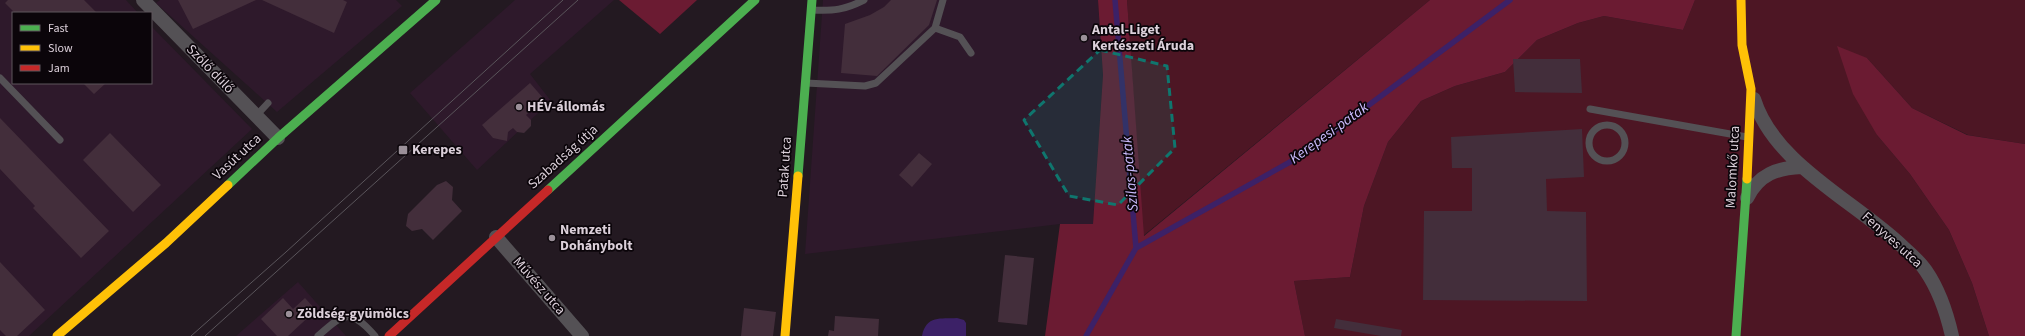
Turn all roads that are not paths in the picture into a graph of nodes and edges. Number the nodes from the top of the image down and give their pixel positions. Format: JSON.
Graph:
{"nodes":[{"id":1,"x":142,"y":0,"type":"edge"},
{"id":2,"x":436,"y":0,"type":"edge"},
{"id":3,"x":755,"y":0,"type":"edge"},
{"id":4,"x":812,"y":0,"type":"edge"},
{"id":5,"x":864,"y":0,"type":"edge"},
{"id":6,"x":943,"y":0,"type":"edge"},
{"id":7,"x":1741,"y":0,"type":"edge"},
{"id":8,"x":811,"y":10,"type":"junction"},
{"id":9,"x":935,"y":28,"type":"junction"},
{"id":10,"x":971,"y":53,"type":"dead end"},
{"id":11,"x":0,"y":78,"type":"edge"},
{"id":12,"x":805,"y":83,"type":"junction"},
{"id":13,"x":1750,"y":89,"type":"junction"},
{"id":14,"x":268,"y":103,"type":"dead end"},
{"id":15,"x":1590,"y":108,"type":"dead end"},
{"id":16,"x":1613,"y":112,"type":"junction"},
{"id":17,"x":256,"y":116,"type":"junction"},
{"id":18,"x":1611,"y":125,"type":"junction"},
{"id":19,"x":262,"y":135,"type":"dead end"},
{"id":20,"x":1748,"y":137,"type":"junction"},
{"id":21,"x":278,"y":138,"type":"junction"},
{"id":22,"x":60,"y":140,"type":"dead end"},
{"id":23,"x":1802,"y":167,"type":"junction"},
{"id":24,"x":1746,"y":201,"type":"junction"},
{"id":25,"x":496,"y":237,"type":"junction"},
{"id":26,"x":57,"y":336,"type":"edge"},
{"id":27,"x":318,"y":336,"type":"edge"},
{"id":28,"x":375,"y":336,"type":"edge"},
{"id":29,"x":389,"y":336,"type":"edge"},
{"id":30,"x":582,"y":336,"type":"edge"},
{"id":31,"x":785,"y":336,"type":"edge"},
{"id":32,"x":1736,"y":336,"type":"edge"},
{"id":33,"x":1952,"y":336,"type":"edge"}],
"edges":[{"from":1,"to":17,"type":"street","name":"Szőlő dűlő"},
{"from":2,"to":21,"type":"street","name":"Vasút utca"},
{"from":3,"to":25,"type":"street","name":"Szabadság útja"},
{"from":4,"to":8,"type":"street","name":"Patak utca"},
{"from":5,"to":8,"type":"lane"},
{"from":6,"to":9,"type":"lane"},
{"from":7,"to":13,"type":"street","name":"Malomkő utca"},
{"from":8,"to":12,"type":"street","name":"Patak utca"},
{"from":9,"to":10,"type":"lane"},
{"from":9,"to":12,"type":"lane"},
{"from":11,"to":22,"type":"lane"},
{"from":12,"to":31,"type":"street","name":"Patak utca"},
{"from":13,"to":20,"type":"street","name":"Malomkő utca"},
{"from":13,"to":23,"type":"street","name":"Fenyves utca"},
{"from":14,"to":17,"type":"lane"},
{"from":15,"to":16,"type":"lane"},
{"from":16,"to":18,"type":"lane"},
{"from":16,"to":20,"type":"lane"},
{"from":17,"to":21,"type":"street","name":"Szőlő dűlő"},
{"from":18,"to":18,"type":"lane"},
{"from":19,"to":21,"type":"lane"},
{"from":20,"to":24,"type":"street","name":"Malomkő utca"},
{"from":21,"to":26,"type":"street","name":"Vasút utca"},
{"from":23,"to":24,"type":"street"},
{"from":23,"to":33,"type":"street","name":"Fenyves utca"},
{"from":24,"to":32,"type":"street","name":"Malomkő utca"},
{"from":25,"to":29,"type":"street","name":"Szabadság útja"},
{"from":25,"to":30,"type":"street","name":"Művész utca"},
{"from":27,"to":28,"type":"lane"}]}
